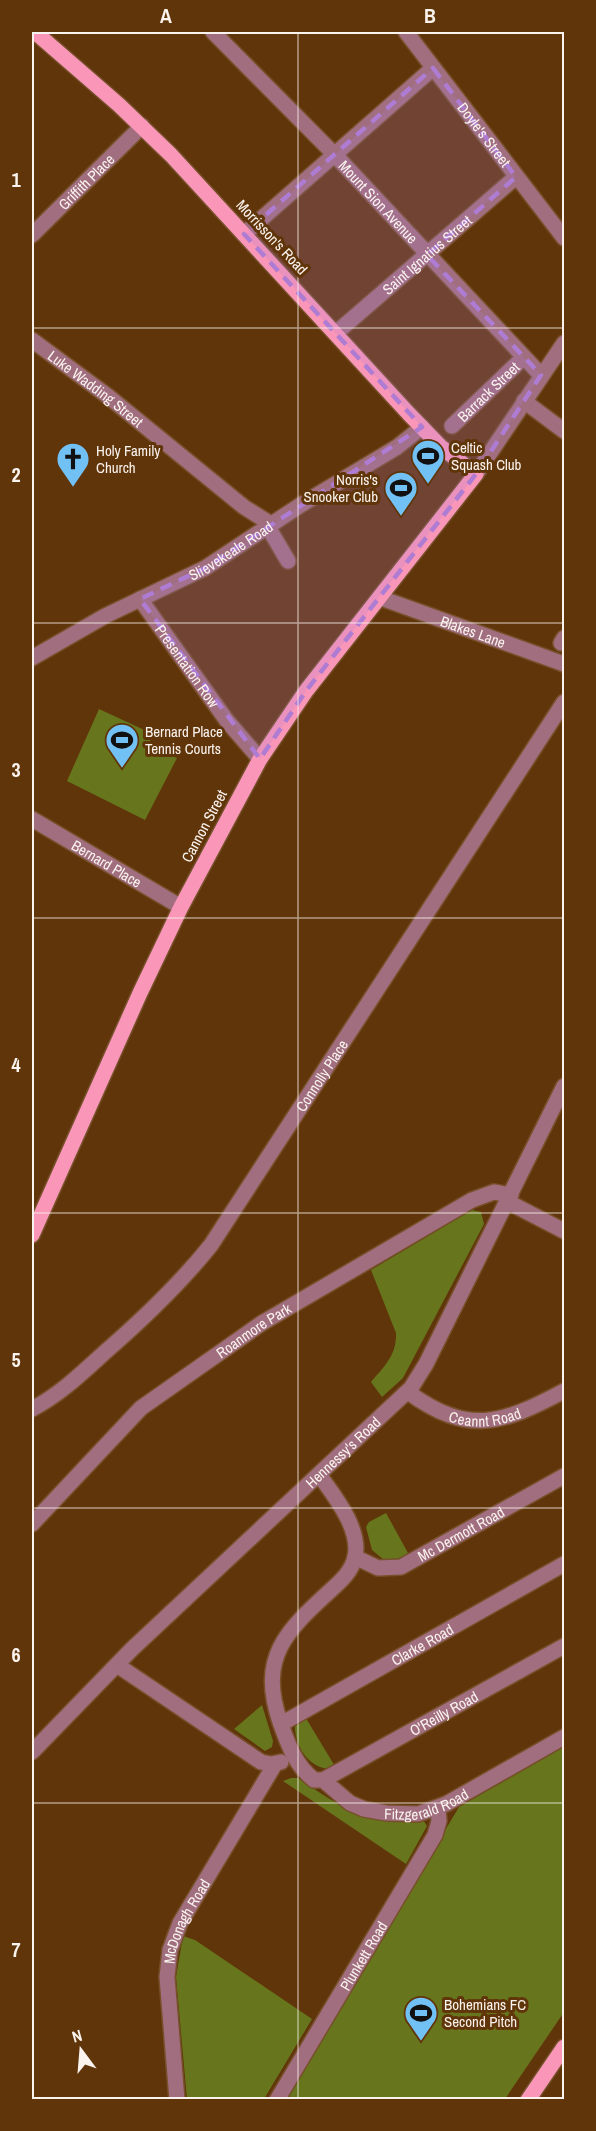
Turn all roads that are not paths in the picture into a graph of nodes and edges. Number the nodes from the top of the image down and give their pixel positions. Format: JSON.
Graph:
{"nodes":[{"id":1,"x":35,"y":32,"type":"edge"},
{"id":2,"x":213,"y":32,"type":"edge"},
{"id":3,"x":406,"y":32,"type":"edge"},
{"id":4,"x":433,"y":68,"type":"junction"},
{"id":5,"x":142,"y":126,"type":"junction"},
{"id":6,"x":335,"y":155,"type":"junction"},
{"id":7,"x":516,"y":177,"type":"junction"},
{"id":8,"x":244,"y":234,"type":"junction"},
{"id":9,"x":32,"y":235,"type":"edge"},
{"id":10,"x":564,"y":238,"type":"edge"},
{"id":11,"x":427,"y":255,"type":"junction"},
{"id":12,"x":336,"y":333,"type":"junction"},
{"id":13,"x":32,"y":339,"type":"edge"},
{"id":14,"x":564,"y":343,"type":"edge"},
{"id":15,"x":523,"y":358,"type":"junction"},
{"id":16,"x":541,"y":375,"type":"junction"},
{"id":17,"x":524,"y":401,"type":"junction"},
{"id":18,"x":452,"y":426,"type":"dead end"},
{"id":19,"x":422,"y":427,"type":"junction"},
{"id":20,"x":564,"y":431,"type":"edge"},
{"id":21,"x":476,"y":474,"type":"junction"},
{"id":22,"x":269,"y":525,"type":"junction"},
{"id":23,"x":288,"y":561,"type":"dead end"},
{"id":24,"x":381,"y":598,"type":"junction"},
{"id":25,"x":140,"y":599,"type":"junction"},
{"id":26,"x":32,"y":658,"type":"edge"},
{"id":27,"x":564,"y":664,"type":"edge"},
{"id":28,"x":564,"y":702,"type":"edge"},
{"id":29,"x":260,"y":759,"type":"junction"},
{"id":30,"x":32,"y":819,"type":"edge"},
{"id":31,"x":181,"y":908,"type":"junction"},
{"id":32,"x":564,"y":1086,"type":"edge"},
{"id":33,"x":509,"y":1199,"type":"junction"},
{"id":34,"x":564,"y":1231,"type":"edge"},
{"id":35,"x":32,"y":1235,"type":"edge"},
{"id":36,"x":564,"y":1391,"type":"edge"},
{"id":37,"x":408,"y":1392,"type":"junction"},
{"id":38,"x":32,"y":1409,"type":"edge"},
{"id":39,"x":320,"y":1476,"type":"junction"},
{"id":40,"x":564,"y":1476,"type":"edge"},
{"id":41,"x":32,"y":1524,"type":"edge"},
{"id":42,"x":355,"y":1557,"type":"junction"},
{"id":43,"x":564,"y":1564,"type":"edge"},
{"id":44,"x":564,"y":1646,"type":"edge"},
{"id":45,"x":117,"y":1665,"type":"junction"},
{"id":46,"x":281,"y":1724,"type":"junction"},
{"id":47,"x":564,"y":1737,"type":"edge"},
{"id":48,"x":32,"y":1752,"type":"edge"},
{"id":49,"x":294,"y":1757,"type":"junction"},
{"id":50,"x":275,"y":1764,"type":"junction"},
{"id":51,"x":322,"y":1780,"type":"junction"},
{"id":52,"x":438,"y":1808,"type":"junction"},
{"id":53,"x":564,"y":2047,"type":"edge"},
{"id":54,"x":177,"y":2100,"type":"edge"},
{"id":55,"x":277,"y":2100,"type":"edge"},
{"id":56,"x":528,"y":2100,"type":"edge"}],
"edges":[{"from":1,"to":5,"type":"main road","name":"Morrisson's Road"},
{"from":2,"to":6,"type":"street","name":"Mount Sion Avenue"},
{"from":3,"to":4,"type":"street","name":"Doyle's Street"},
{"from":4,"to":6,"type":"street"},
{"from":4,"to":7,"type":"street","name":"Doyle's Street"},
{"from":5,"to":8,"type":"main road","name":"Morrisson's Road"},
{"from":5,"to":9,"type":"street","name":"Griffith Place"},
{"from":6,"to":8,"type":"street"},
{"from":6,"to":11,"type":"street","name":"Mount Sion Avenue"},
{"from":7,"to":10,"type":"street","name":"Doyle's Street"},
{"from":7,"to":11,"type":"street","name":"Saint Ignatius Street"},
{"from":8,"to":12,"type":"main road","name":"Morrisson's Road"},
{"from":11,"to":12,"type":"street","name":"Saint Ignatius Street"},
{"from":11,"to":15,"type":"street","name":"Mount Sion Avenue"},
{"from":12,"to":19,"type":"main road","name":"Morrisson's Road"},
{"from":13,"to":22,"type":"street","name":"Luke Wadding Street"},
{"from":14,"to":16,"type":"street","name":"Barrack Street"},
{"from":15,"to":16,"type":"street","name":"Mount Sion Avenue"},
{"from":15,"to":18,"type":"street","name":"Barrack Street"},
{"from":16,"to":17,"type":"street","name":"Barrack Street"},
{"from":17,"to":20,"type":"street"},
{"from":17,"to":21,"type":"street","name":"Barrack Street"},
{"from":19,"to":21,"type":"main road","name":"Morrisson's Road"},
{"from":19,"to":22,"type":"street","name":"Slievekeale Road"},
{"from":21,"to":24,"type":"main road","name":"Cannon Street"},
{"from":22,"to":23,"type":"street"},
{"from":22,"to":25,"type":"street","name":"Slievekeale Road"},
{"from":24,"to":27,"type":"street","name":"Blakes Lane"},
{"from":24,"to":29,"type":"main road","name":"Cannon Street"},
{"from":25,"to":26,"type":"street","name":"Slievekeale Road"},
{"from":25,"to":29,"type":"street","name":"Presentation Row"},
{"from":28,"to":38,"type":"street","name":"Connolly Place"},
{"from":29,"to":31,"type":"main road","name":"Cannon Street"},
{"from":30,"to":31,"type":"street","name":"Bernard Place"},
{"from":31,"to":35,"type":"main road","name":"Cannon Street"},
{"from":32,"to":33,"type":"street","name":"Hennessy's Road"},
{"from":33,"to":34,"type":"street"},
{"from":33,"to":37,"type":"street","name":"Hennessy's Road"},
{"from":33,"to":41,"type":"street","name":"Roanmore Park"},
{"from":36,"to":37,"type":"street","name":"Ceannt Road"},
{"from":37,"to":39,"type":"street","name":"Hennessy's Road"},
{"from":39,"to":42,"type":"street"},
{"from":39,"to":45,"type":"street","name":"Hennessy's Road"},
{"from":40,"to":42,"type":"street","name":"Mc Dermott Road"},
{"from":42,"to":46,"type":"street","name":"Fitzgerald Road"},
{"from":43,"to":46,"type":"street","name":"Clarke Road"},
{"from":44,"to":51,"type":"street","name":"O'Reilly Road"},
{"from":45,"to":48,"type":"street","name":"Hennessy's Road"},
{"from":45,"to":50,"type":"street"},
{"from":46,"to":49,"type":"street","name":"Fitzgerald Road"},
{"from":47,"to":52,"type":"street","name":"Fitzgerald Road"},
{"from":49,"to":50,"type":"street"},
{"from":49,"to":51,"type":"street","name":"Fitzgerald Road"},
{"from":50,"to":54,"type":"street","name":"McDonagh Road"},
{"from":51,"to":52,"type":"street","name":"Fitzgerald Road"},
{"from":52,"to":55,"type":"street","name":"Plunkett Road"},
{"from":53,"to":56,"type":"main road"}]}
